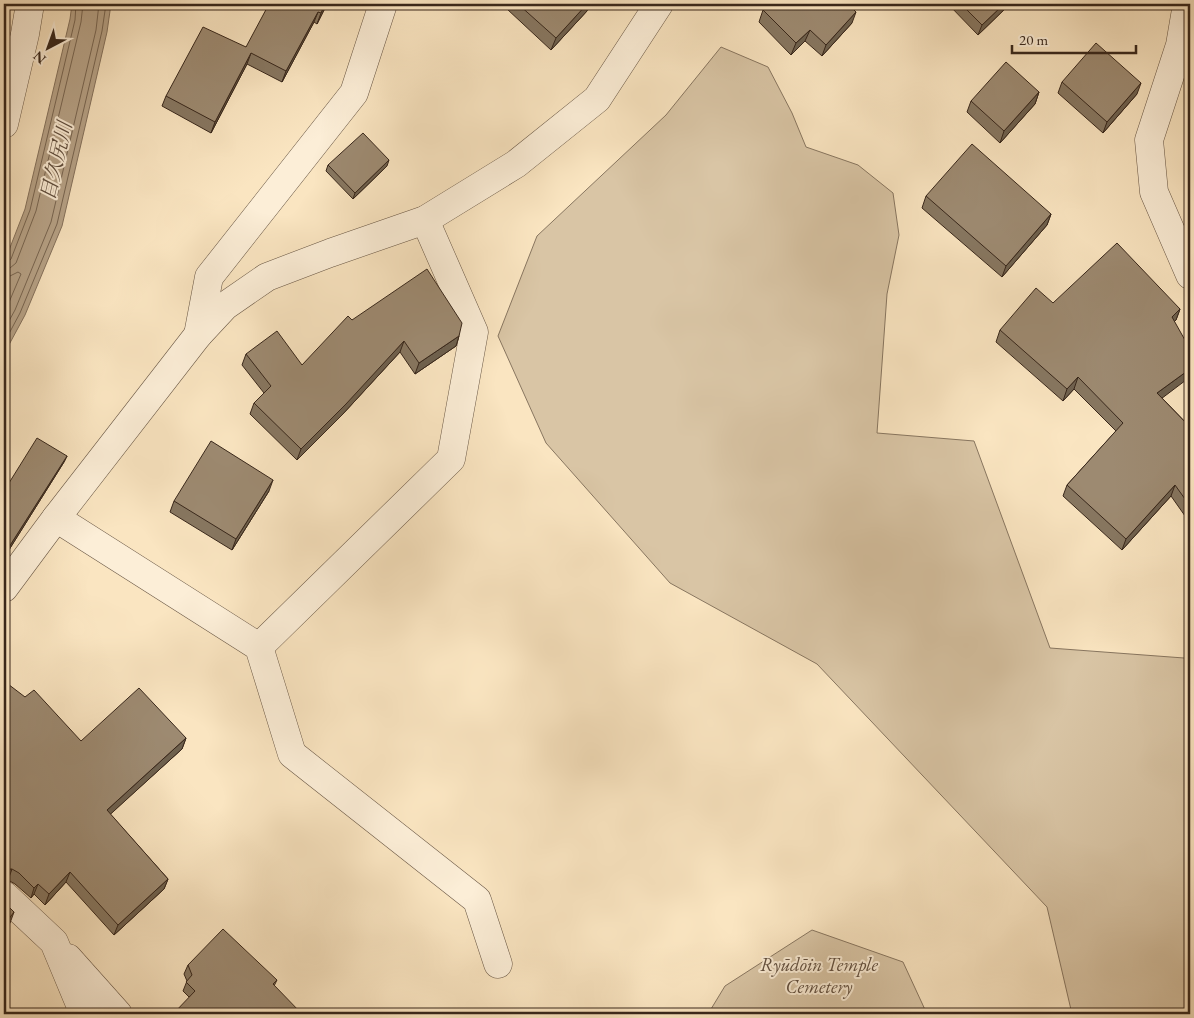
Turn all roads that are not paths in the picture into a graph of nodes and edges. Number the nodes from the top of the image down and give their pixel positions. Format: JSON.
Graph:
{"nodes":[{"id":1,"x":30,"y":4,"type":"edge"},
{"id":2,"x":384,"y":4,"type":"edge"},
{"id":3,"x":660,"y":4,"type":"edge"},
{"id":4,"x":1187,"y":4,"type":"edge"},
{"id":5,"x":4,"y":124,"type":"edge"},
{"id":6,"x":425,"y":220,"type":"junction"},
{"id":7,"x":1190,"y":275,"type":"edge"},
{"id":8,"x":198,"y":335,"type":"junction"},
{"id":9,"x":56,"y":518,"type":"junction"},
{"id":10,"x":4,"y":588,"type":"edge"},
{"id":11,"x":259,"y":647,"type":"junction"},
{"id":12,"x":4,"y":895,"type":"edge"},
{"id":13,"x":54,"y":942,"type":"junction"},
{"id":14,"x":498,"y":964,"type":"dead end"},
{"id":15,"x":84,"y":1014,"type":"edge"},
{"id":16,"x":118,"y":1014,"type":"edge"}],
"edges":[{"from":1,"to":5,"type":"street"},
{"from":2,"to":8,"type":"street"},
{"from":3,"to":6,"type":"street"},
{"from":4,"to":7,"type":"street"},
{"from":6,"to":8,"type":"street"},
{"from":6,"to":11,"type":"street"},
{"from":8,"to":9,"type":"street"},
{"from":9,"to":10,"type":"street"},
{"from":9,"to":11,"type":"street"},
{"from":11,"to":14,"type":"street"},
{"from":12,"to":13,"type":"street"},
{"from":13,"to":15,"type":"street"},
{"from":13,"to":16,"type":"street"}]}
